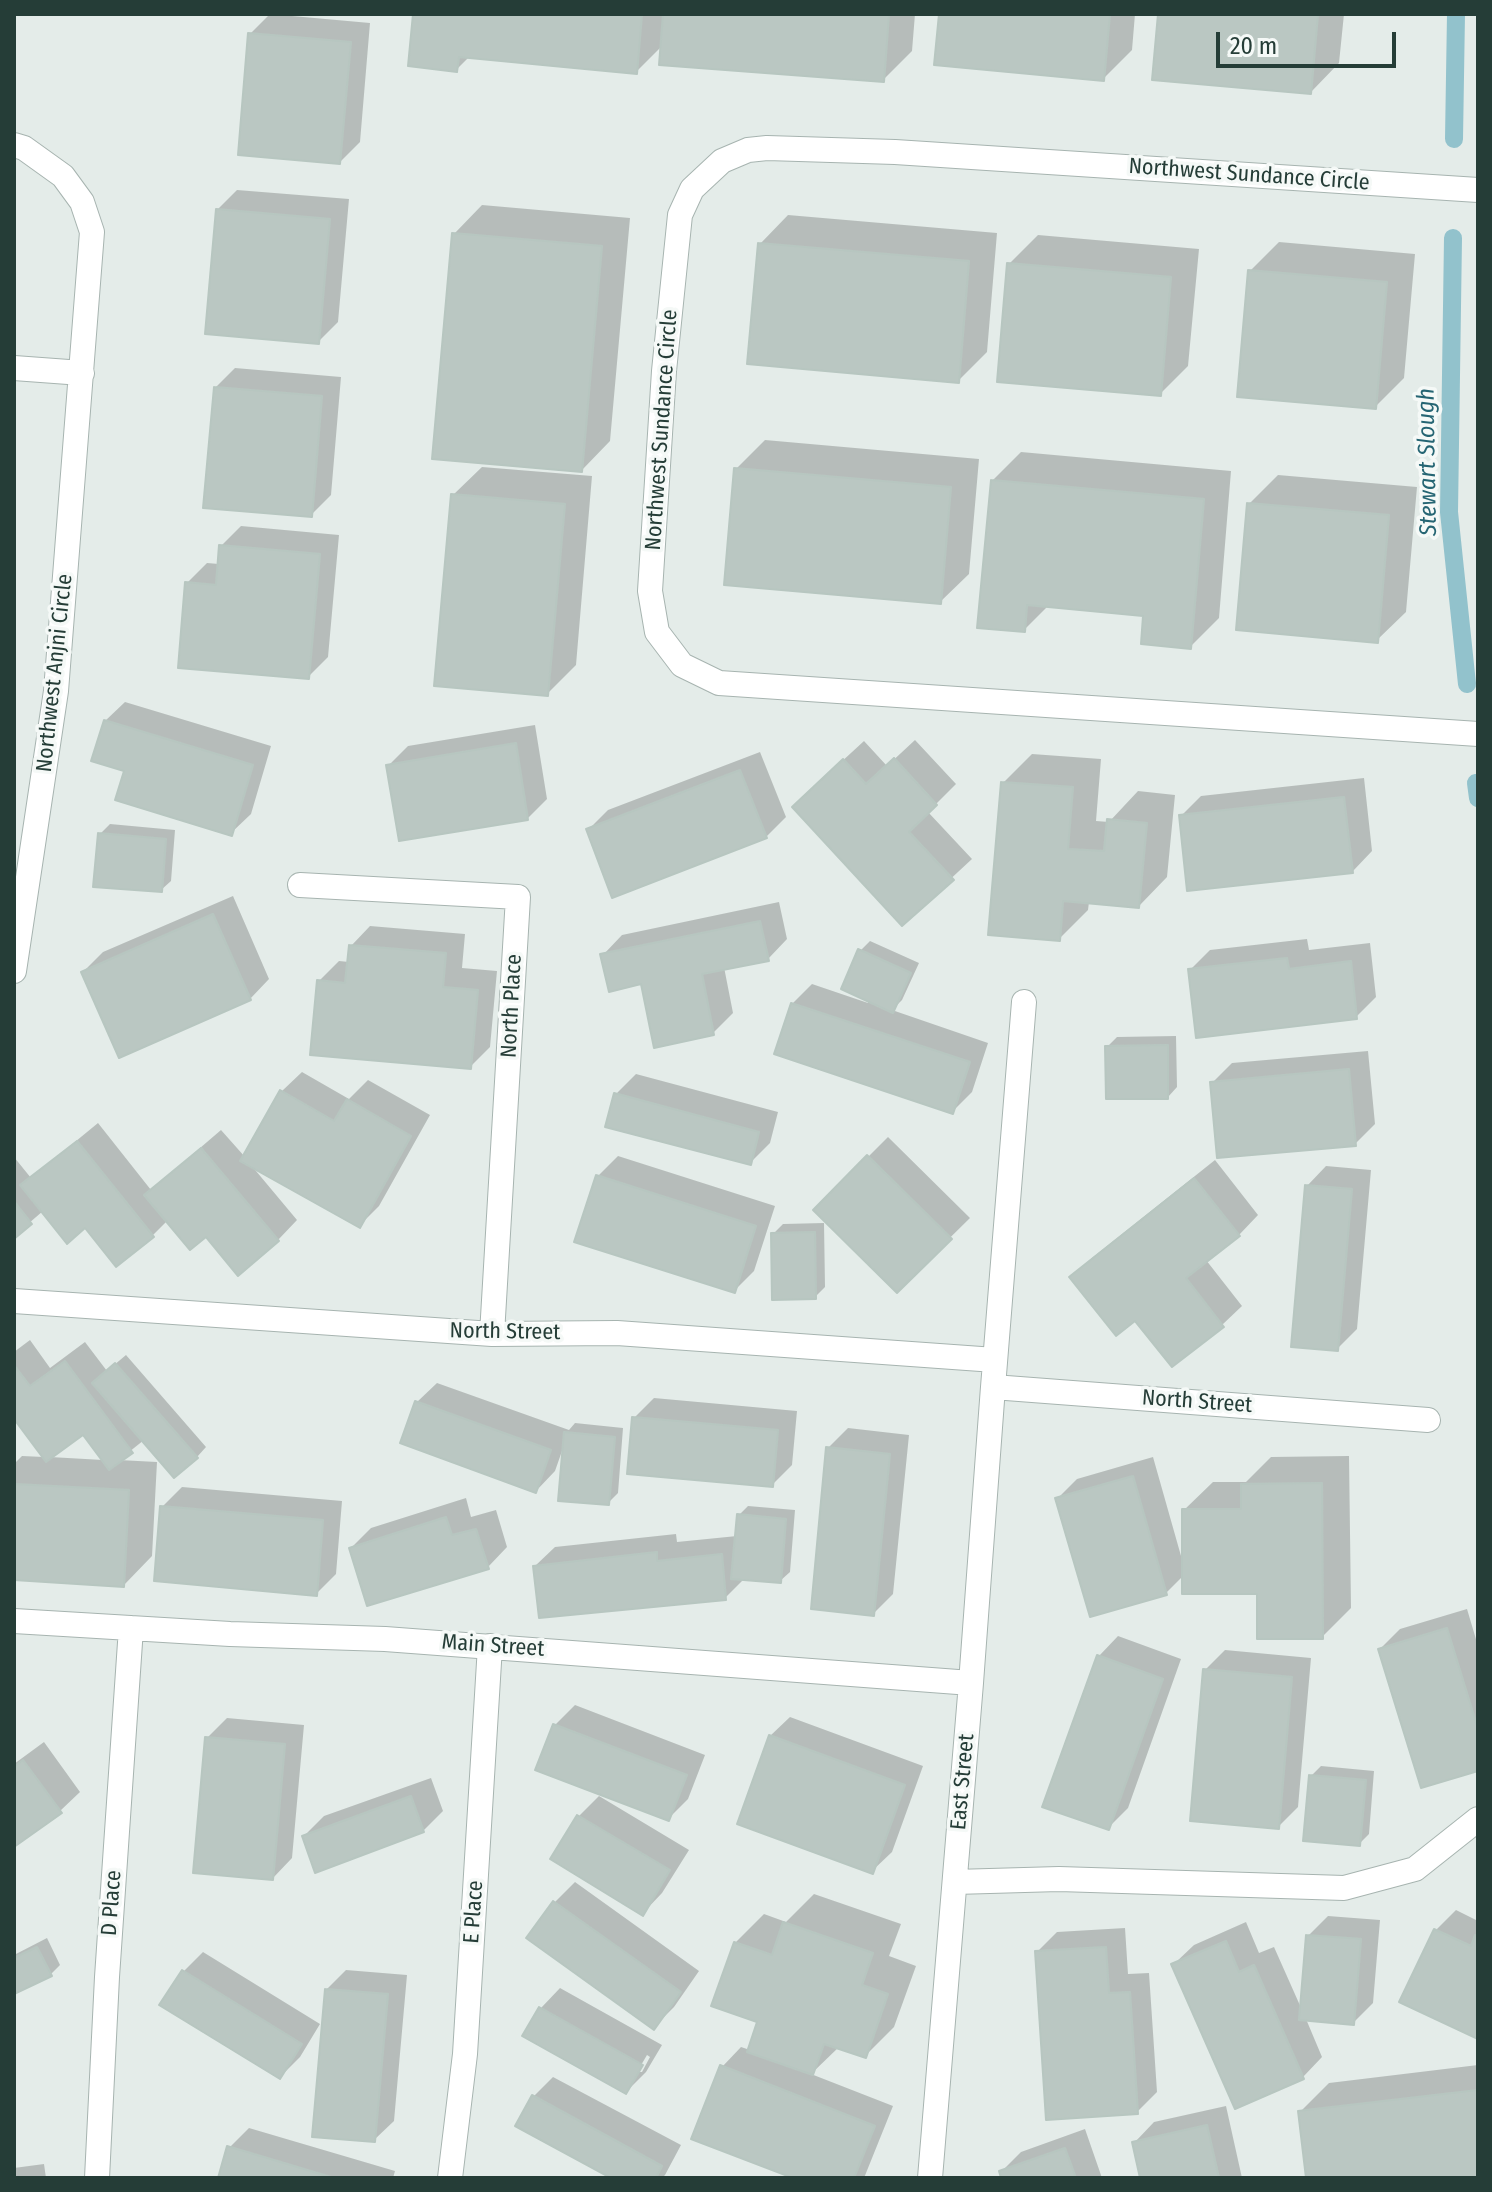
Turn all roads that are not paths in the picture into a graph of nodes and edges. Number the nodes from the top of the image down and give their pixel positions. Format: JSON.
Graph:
{"nodes":[{"id":1,"x":14,"y":145,"type":"edge"},
{"id":2,"x":1478,"y":190,"type":"edge"},
{"id":3,"x":14,"y":368,"type":"edge"},
{"id":4,"x":82,"y":373,"type":"junction"},
{"id":5,"x":1478,"y":734,"type":"edge"},
{"id":6,"x":300,"y":885,"type":"dead end"},
{"id":7,"x":14,"y":971,"type":"edge"},
{"id":8,"x":1024,"y":1002,"type":"dead end"},
{"id":9,"x":14,"y":1301,"type":"edge"},
{"id":10,"x":492,"y":1334,"type":"junction"},
{"id":11,"x":995,"y":1360,"type":"junction"},
{"id":12,"x":993,"y":1387,"type":"junction"},
{"id":13,"x":1428,"y":1420,"type":"dead end"},
{"id":14,"x":14,"y":1621,"type":"edge"},
{"id":15,"x":131,"y":1628,"type":"junction"},
{"id":16,"x":490,"y":1646,"type":"junction"},
{"id":17,"x":971,"y":1683,"type":"junction"},
{"id":18,"x":1478,"y":1819,"type":"edge"},
{"id":19,"x":955,"y":1882,"type":"junction"},
{"id":20,"x":97,"y":2178,"type":"edge"},
{"id":21,"x":450,"y":2178,"type":"edge"},
{"id":22,"x":930,"y":2178,"type":"edge"}],
"edges":[{"from":1,"to":4,"type":"street","name":"Northwest Anjni Circle"},
{"from":2,"to":5,"type":"street","name":"Northwest Sundance Circle"},
{"from":3,"to":4,"type":"street"},
{"from":4,"to":7,"type":"street","name":"Northwest Anjni Circle"},
{"from":6,"to":10,"type":"street","name":"North Place"},
{"from":8,"to":11,"type":"street"},
{"from":9,"to":10,"type":"street","name":"North Street"},
{"from":10,"to":11,"type":"street","name":"North Street"},
{"from":11,"to":12,"type":"street"},
{"from":12,"to":13,"type":"street","name":"North Street"},
{"from":12,"to":17,"type":"street","name":"East Street"},
{"from":14,"to":15,"type":"street","name":"Main Street"},
{"from":15,"to":16,"type":"street","name":"Main Street"},
{"from":15,"to":20,"type":"street","name":"D Place"},
{"from":16,"to":17,"type":"street","name":"Main Street"},
{"from":16,"to":21,"type":"street","name":"E Place"},
{"from":17,"to":19,"type":"street","name":"East Street"},
{"from":18,"to":19,"type":"street"},
{"from":19,"to":22,"type":"street","name":"East Street"}]}
